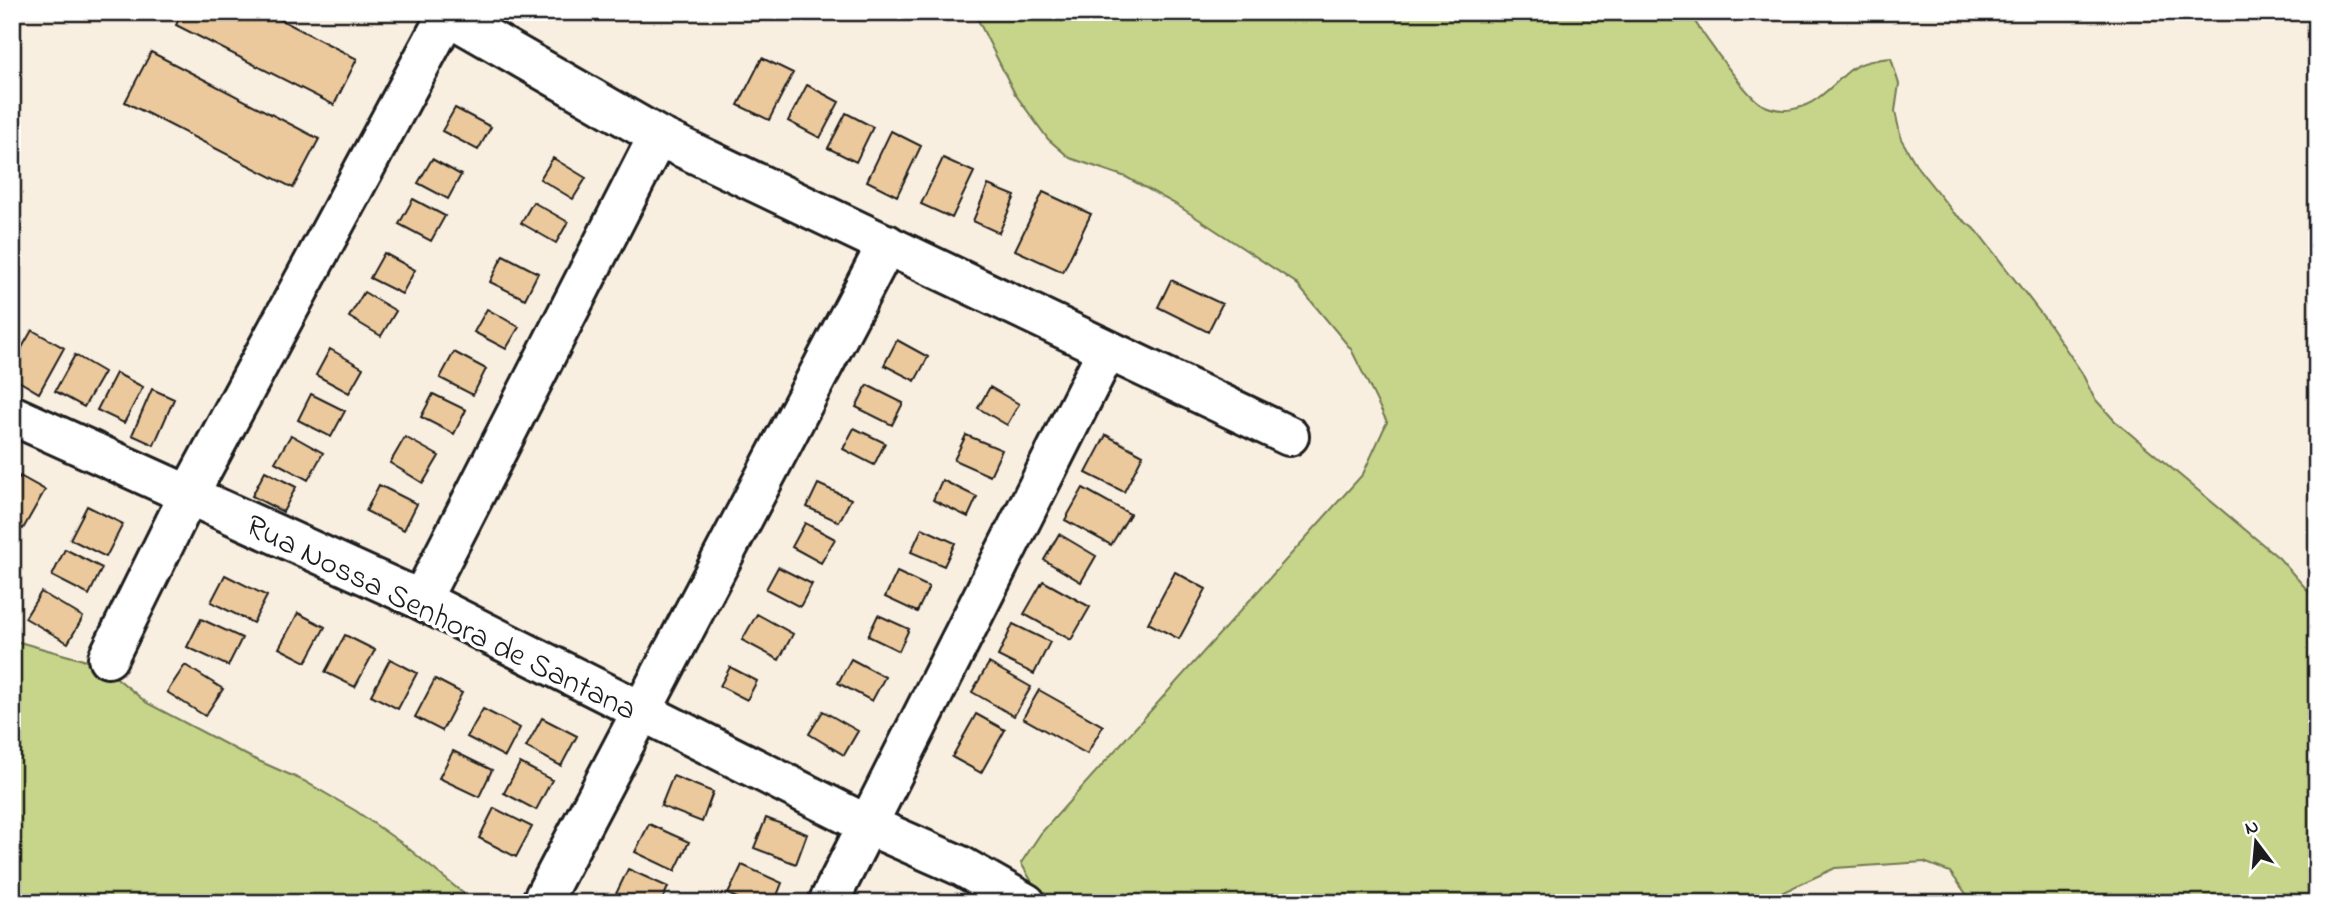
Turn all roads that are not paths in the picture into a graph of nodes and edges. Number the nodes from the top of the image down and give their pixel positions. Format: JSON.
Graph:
{"nodes":[{"id":1,"x":444,"y":14,"type":"edge"},
{"id":2,"x":658,"y":136,"type":"junction"},
{"id":3,"x":887,"y":244,"type":"junction"},
{"id":4,"x":1106,"y":352,"type":"junction"},
{"id":5,"x":12,"y":415,"type":"edge"},
{"id":6,"x":1289,"y":436,"type":"dead end"},
{"id":7,"x":189,"y":494,"type":"junction"},
{"id":8,"x":421,"y":600,"type":"junction"},
{"id":9,"x":108,"y":658,"type":"dead end"},
{"id":10,"x":639,"y":713,"type":"junction"},
{"id":11,"x":868,"y":825,"type":"junction"},
{"id":12,"x":541,"y":903,"type":"edge"},
{"id":13,"x":828,"y":903,"type":"edge"},
{"id":14,"x":1026,"y":903,"type":"edge"}],
"edges":[{"from":1,"to":2,"type":"street"},
{"from":1,"to":7,"type":"street"},
{"from":2,"to":3,"type":"street"},
{"from":2,"to":8,"type":"street"},
{"from":3,"to":4,"type":"street"},
{"from":3,"to":10,"type":"street"},
{"from":4,"to":6,"type":"street"},
{"from":4,"to":11,"type":"street"},
{"from":5,"to":7,"type":"street","name":"Rua Nossa Senhora de Santana"},
{"from":7,"to":8,"type":"street","name":"Rua Nossa Senhora de Santana"},
{"from":7,"to":9,"type":"street"},
{"from":8,"to":10,"type":"street","name":"Rua Nossa Senhora de Santana"},
{"from":10,"to":11,"type":"street","name":"Rua Nossa Senhora de Santana"},
{"from":10,"to":12,"type":"street"},
{"from":11,"to":13,"type":"street"},
{"from":11,"to":14,"type":"street","name":"Rua Nossa Senhora de Santana"}]}
